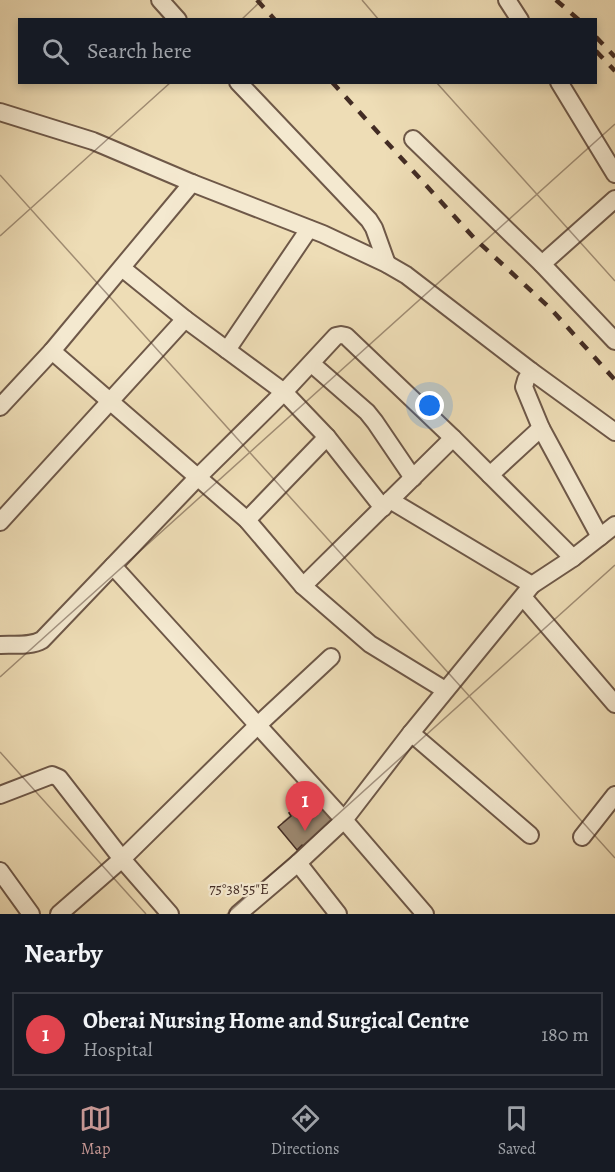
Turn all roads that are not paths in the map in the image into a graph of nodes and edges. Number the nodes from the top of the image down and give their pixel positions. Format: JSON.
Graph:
{"nodes":[{"id":1,"x":160,"y":0,"type":"edge"},
{"id":2,"x":507,"y":0,"type":"edge"},
{"id":3,"x":176,"y":18,"type":"edge"},
{"id":4,"x":519,"y":18,"type":"edge"},
{"id":5,"x":240,"y":84,"type":"edge"},
{"id":6,"x":560,"y":84,"type":"edge"},
{"id":7,"x":0,"y":112,"type":"edge"},
{"id":8,"x":413,"y":139,"type":"dead end"},
{"id":9,"x":615,"y":174,"type":"edge"},
{"id":10,"x":192,"y":183,"type":"junction"},
{"id":11,"x":615,"y":199,"type":"edge"},
{"id":12,"x":309,"y":229,"type":"junction"},
{"id":13,"x":387,"y":264,"type":"junction"},
{"id":14,"x":542,"y":264,"type":"junction"},
{"id":15,"x":122,"y":268,"type":"junction"},
{"id":16,"x":185,"y":319,"type":"junction"},
{"id":17,"x":615,"y":341,"type":"edge"},
{"id":18,"x":227,"y":350,"type":"junction"},
{"id":19,"x":52,"y":351,"type":"junction"},
{"id":20,"x":312,"y":364,"type":"junction"},
{"id":21,"x":531,"y":371,"type":"junction"},
{"id":22,"x":284,"y":392,"type":"junction"},
{"id":23,"x":2,"y":399,"type":"edge"},
{"id":24,"x":111,"y":401,"type":"junction"},
{"id":25,"x":541,"y":428,"type":"junction"},
{"id":26,"x":615,"y":432,"type":"edge"},
{"id":27,"x":327,"y":437,"type":"junction"},
{"id":28,"x":453,"y":438,"type":"junction"},
{"id":29,"x":490,"y":475,"type":"junction"},
{"id":30,"x":198,"y":477,"type":"junction"},
{"id":31,"x":413,"y":478,"type":"junction"},
{"id":32,"x":386,"y":504,"type":"junction"},
{"id":33,"x":247,"y":520,"type":"junction"},
{"id":34,"x":0,"y":522,"type":"edge"},
{"id":35,"x":615,"y":525,"type":"edge"},
{"id":36,"x":600,"y":537,"type":"junction"},
{"id":37,"x":573,"y":558,"type":"junction"},
{"id":38,"x":113,"y":566,"type":"junction"},
{"id":39,"x":303,"y":585,"type":"junction"},
{"id":40,"x":528,"y":591,"type":"junction"},
{"id":41,"x":0,"y":645,"type":"edge"},
{"id":42,"x":332,"y":657,"type":"dead end"},
{"id":43,"x":445,"y":690,"type":"junction"},
{"id":44,"x":615,"y":704,"type":"edge"},
{"id":45,"x":258,"y":725,"type":"junction"},
{"id":46,"x":411,"y":733,"type":"junction"},
{"id":47,"x":0,"y":795,"type":"edge"},
{"id":48,"x":615,"y":795,"type":"edge"},
{"id":49,"x":344,"y":820,"type":"junction"},
{"id":50,"x":530,"y":835,"type":"dead end"},
{"id":51,"x":582,"y":837,"type":"dead end"},
{"id":52,"x":122,"y":860,"type":"junction"},
{"id":53,"x":298,"y":863,"type":"junction"},
{"id":54,"x":0,"y":871,"type":"edge"},
{"id":55,"x":31,"y":914,"type":"edge"},
{"id":56,"x":59,"y":914,"type":"edge"},
{"id":57,"x":170,"y":914,"type":"edge"},
{"id":58,"x":238,"y":914,"type":"edge"},
{"id":59,"x":338,"y":914,"type":"edge"},
{"id":60,"x":425,"y":914,"type":"edge"}],
"edges":[{"from":1,"to":3,"type":"street"},
{"from":2,"to":4,"type":"street"},
{"from":5,"to":13,"type":"street"},
{"from":6,"to":9,"type":"street"},
{"from":7,"to":10,"type":"street"},
{"from":8,"to":14,"type":"street"},
{"from":10,"to":12,"type":"street"},
{"from":10,"to":15,"type":"street"},
{"from":11,"to":14,"type":"street"},
{"from":12,"to":13,"type":"street"},
{"from":12,"to":18,"type":"street"},
{"from":13,"to":21,"type":"street"},
{"from":14,"to":17,"type":"street"},
{"from":15,"to":16,"type":"street"},
{"from":15,"to":19,"type":"street"},
{"from":16,"to":18,"type":"street"},
{"from":16,"to":24,"type":"street"},
{"from":18,"to":22,"type":"street"},
{"from":19,"to":23,"type":"street"},
{"from":19,"to":24,"type":"street"},
{"from":20,"to":22,"type":"street"},
{"from":20,"to":28,"type":"street"},
{"from":20,"to":31,"type":"street"},
{"from":21,"to":25,"type":"street"},
{"from":21,"to":26,"type":"street"},
{"from":22,"to":27,"type":"street"},
{"from":22,"to":30,"type":"street"},
{"from":24,"to":30,"type":"street"},
{"from":24,"to":34,"type":"street"},
{"from":25,"to":29,"type":"street"},
{"from":25,"to":36,"type":"street"},
{"from":27,"to":32,"type":"street"},
{"from":27,"to":33,"type":"street"},
{"from":28,"to":29,"type":"street"},
{"from":28,"to":31,"type":"street"},
{"from":29,"to":37,"type":"street"},
{"from":30,"to":33,"type":"street"},
{"from":30,"to":38,"type":"street"},
{"from":31,"to":32,"type":"street"},
{"from":32,"to":39,"type":"street"},
{"from":32,"to":40,"type":"street"},
{"from":33,"to":39,"type":"street"},
{"from":35,"to":36,"type":"street"},
{"from":36,"to":37,"type":"street"},
{"from":37,"to":40,"type":"street"},
{"from":38,"to":41,"type":"street"},
{"from":38,"to":45,"type":"street"},
{"from":39,"to":43,"type":"street"},
{"from":40,"to":43,"type":"street"},
{"from":40,"to":44,"type":"street"},
{"from":42,"to":45,"type":"street"},
{"from":43,"to":46,"type":"street"},
{"from":45,"to":49,"type":"street"},
{"from":45,"to":52,"type":"street"},
{"from":46,"to":49,"type":"street"},
{"from":46,"to":50,"type":"street"},
{"from":47,"to":52,"type":"street"},
{"from":48,"to":51,"type":"street"},
{"from":49,"to":53,"type":"street"},
{"from":49,"to":60,"type":"street"},
{"from":52,"to":56,"type":"street"},
{"from":52,"to":57,"type":"street"},
{"from":53,"to":58,"type":"street"},
{"from":53,"to":59,"type":"street"},
{"from":54,"to":55,"type":"street"}]}
